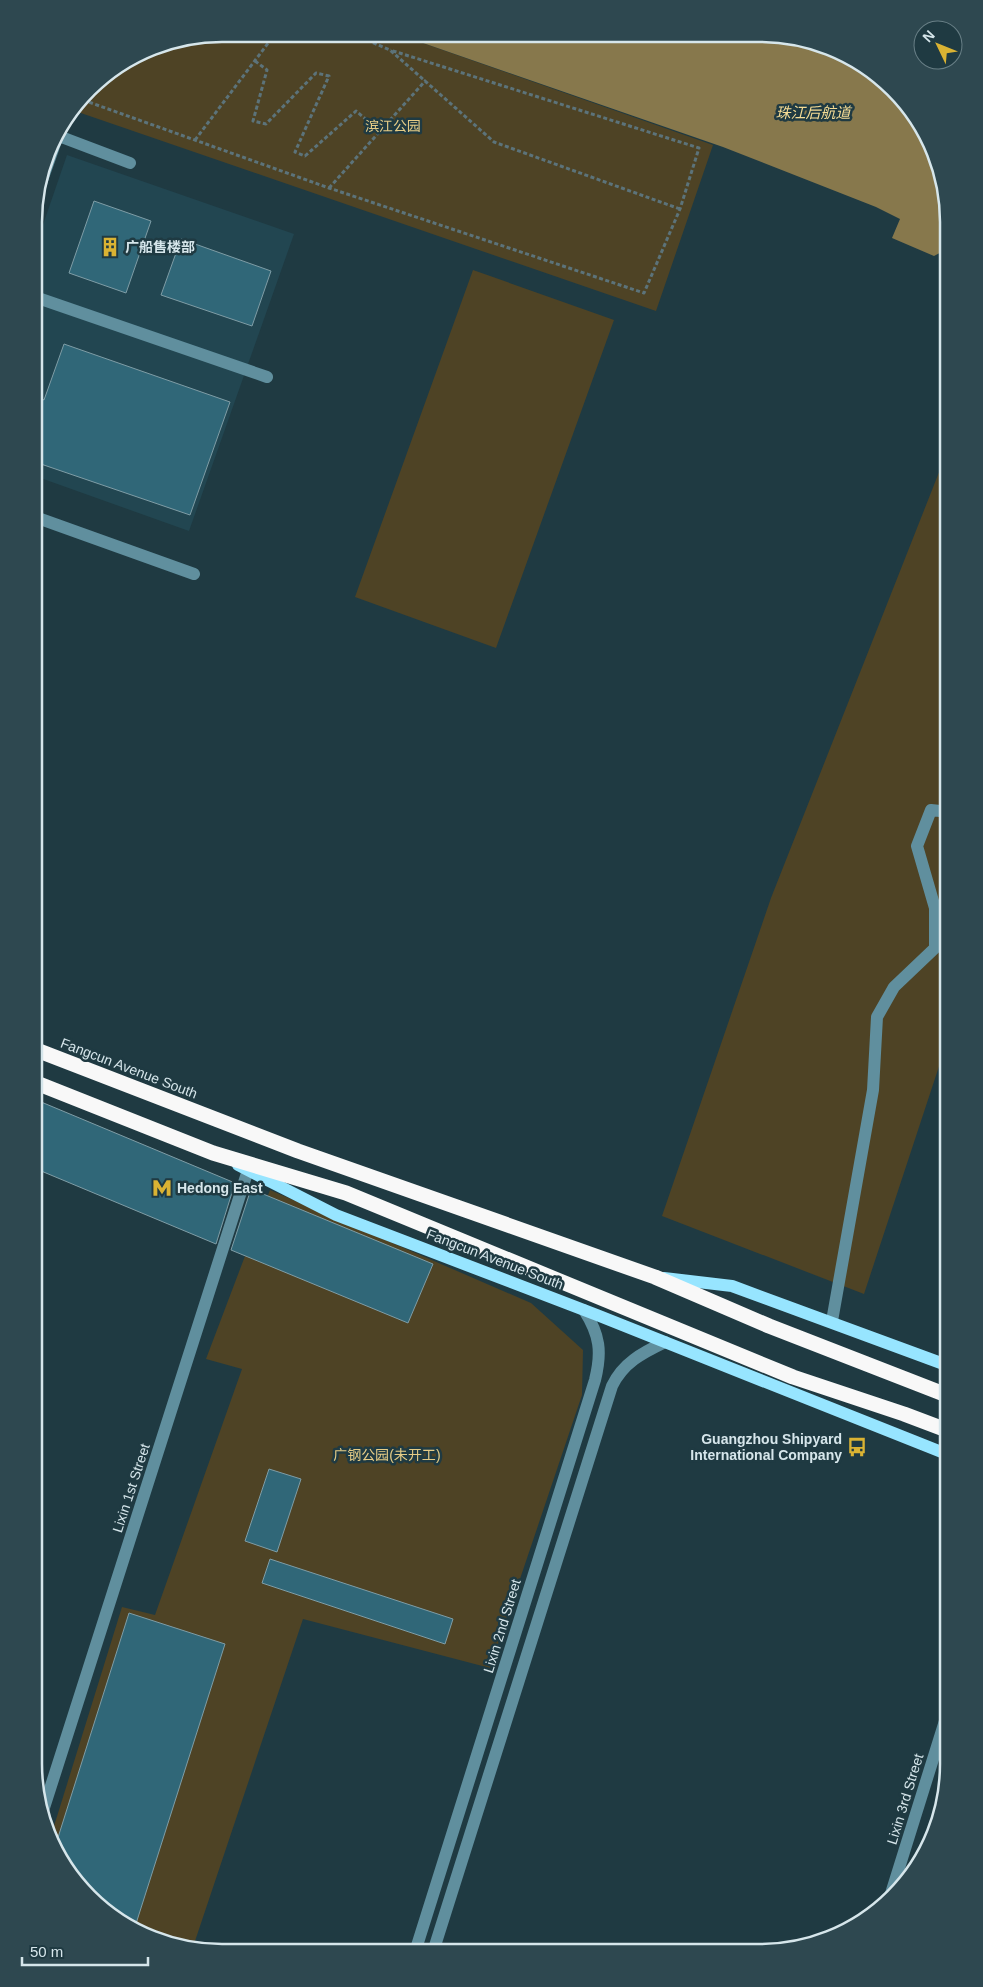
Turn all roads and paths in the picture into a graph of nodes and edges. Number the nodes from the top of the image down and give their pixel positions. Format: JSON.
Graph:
{"nodes":[{"id":1,"x":269,"y":42,"type":"edge"},
{"id":2,"x":371,"y":42,"type":"edge"},
{"id":3,"x":390,"y":50,"type":"junction"},
{"id":4,"x":256,"y":61,"type":"junction"},
{"id":5,"x":426,"y":80,"type":"junction"},
{"id":6,"x":89,"y":102,"type":"edge"},
{"id":7,"x":380,"y":131,"type":"junction"},
{"id":8,"x":64,"y":138,"type":"edge"},
{"id":9,"x":195,"y":140,"type":"junction"},
{"id":10,"x":130,"y":163,"type":"dead end"},
{"id":11,"x":329,"y":188,"type":"junction"},
{"id":12,"x":680,"y":209,"type":"junction"},
{"id":13,"x":42,"y":299,"type":"edge"},
{"id":14,"x":267,"y":377,"type":"dead end"},
{"id":15,"x":42,"y":520,"type":"edge"},
{"id":16,"x":194,"y":574,"type":"dead end"},
{"id":17,"x":941,"y":811,"type":"edge"},
{"id":18,"x":42,"y":1052,"type":"edge"},
{"id":19,"x":42,"y":1085,"type":"edge"},
{"id":20,"x":213,"y":1153,"type":"junction"},
{"id":21,"x":248,"y":1170,"type":"junction"},
{"id":22,"x":655,"y":1277,"type":"junction"},
{"id":23,"x":584,"y":1310,"type":"junction"},
{"id":24,"x":832,"y":1322,"type":"junction"},
{"id":25,"x":664,"y":1342,"type":"junction"},
{"id":26,"x":941,"y":1363,"type":"edge"},
{"id":27,"x":941,"y":1393,"type":"edge"},
{"id":28,"x":941,"y":1428,"type":"edge"},
{"id":29,"x":941,"y":1452,"type":"edge"},
{"id":30,"x":941,"y":1734,"type":"edge"},
{"id":31,"x":46,"y":1801,"type":"edge"},
{"id":32,"x":893,"y":1886,"type":"edge"},
{"id":33,"x":418,"y":1944,"type":"edge"},
{"id":34,"x":437,"y":1944,"type":"edge"}],
"edges":[{"from":1,"to":4,"type":"path"},
{"from":2,"to":3,"type":"path"},
{"from":3,"to":5,"type":"path"},
{"from":3,"to":12,"type":"path"},
{"from":4,"to":7,"type":"path"},
{"from":4,"to":9,"type":"path"},
{"from":5,"to":7,"type":"path"},
{"from":5,"to":12,"type":"path"},
{"from":6,"to":9,"type":"path"},
{"from":7,"to":11,"type":"path"},
{"from":8,"to":10,"type":"street"},
{"from":9,"to":11,"type":"path"},
{"from":11,"to":12,"type":"path"},
{"from":13,"to":14,"type":"street"},
{"from":15,"to":16,"type":"street"},
{"from":17,"to":24,"type":"street"},
{"from":18,"to":22,"type":"highway","name":"Fangcun Avenue South"},
{"from":19,"to":20,"type":"highway","name":"Fangcun Avenue South"},
{"from":20,"to":21,"type":"main road","name":"Fangcun Avenue South"},
{"from":20,"to":28,"type":"highway"},
{"from":21,"to":23,"type":"main road","name":"Fangcun Avenue South"},
{"from":21,"to":31,"type":"street","name":"Lixin 1st Street"},
{"from":22,"to":24,"type":"main road","name":"Fangcun Avenue South"},
{"from":22,"to":27,"type":"highway"},
{"from":23,"to":25,"type":"main road","name":"Fangcun Avenue South"},
{"from":23,"to":33,"type":"street","name":"Lixin 2nd Street"},
{"from":24,"to":26,"type":"main road","name":"Fangcun Avenue South"},
{"from":25,"to":29,"type":"main road","name":"Fangcun Avenue South"},
{"from":25,"to":34,"type":"street"},
{"from":30,"to":32,"type":"street","name":"Lixin 3rd Street"}]}
